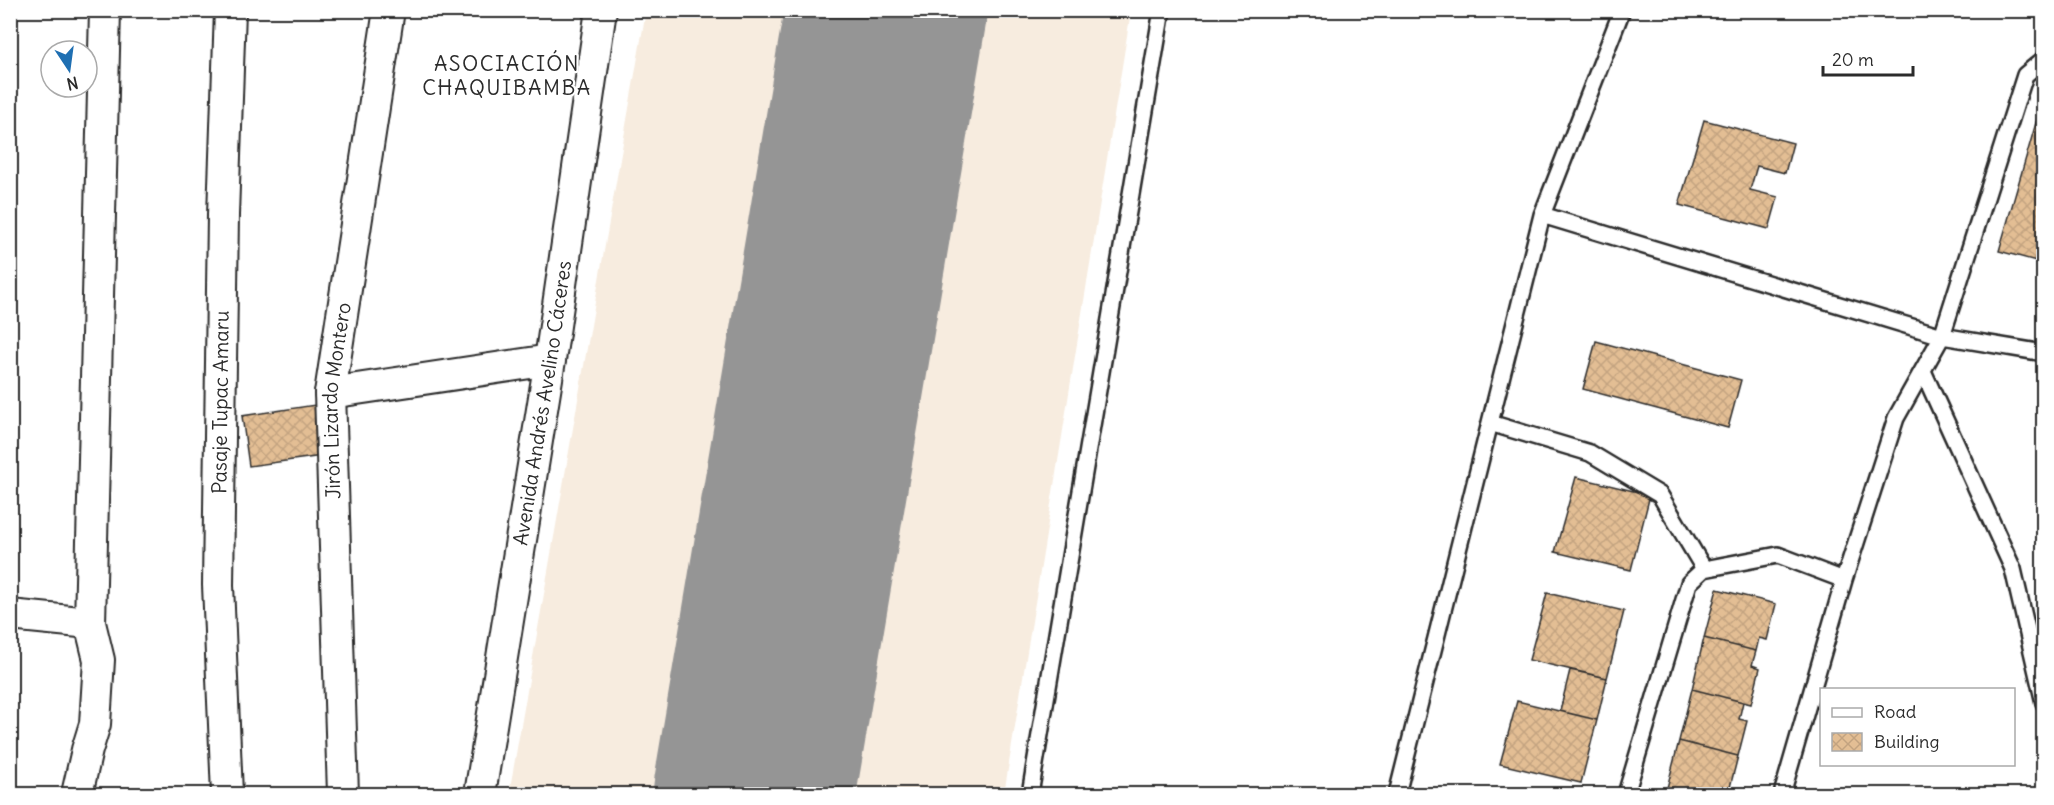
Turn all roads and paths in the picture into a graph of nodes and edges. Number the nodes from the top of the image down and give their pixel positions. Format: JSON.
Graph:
{"nodes":[{"id":1,"x":105,"y":10,"type":"edge"},
{"id":2,"x":230,"y":10,"type":"edge"},
{"id":3,"x":389,"y":10,"type":"edge"},
{"id":4,"x":601,"y":10,"type":"edge"},
{"id":5,"x":1162,"y":10,"type":"edge"},
{"id":6,"x":1622,"y":10,"type":"edge"},
{"id":7,"x":2043,"y":59,"type":"edge"},
{"id":8,"x":1542,"y":215,"type":"junction"},
{"id":9,"x":1942,"y":336,"type":"junction"},
{"id":10,"x":2042,"y":347,"type":"edge"},
{"id":11,"x":550,"y":360,"type":"junction"},
{"id":12,"x":1923,"y":371,"type":"junction"},
{"id":13,"x":330,"y":393,"type":"junction"},
{"id":14,"x":1490,"y":423,"type":"junction"},
{"id":15,"x":1704,"y":569,"type":"junction"},
{"id":16,"x":1844,"y":580,"type":"junction"},
{"id":17,"x":10,"y":615,"type":"edge"},
{"id":18,"x":90,"y":623,"type":"junction"},
{"id":19,"x":2043,"y":703,"type":"edge"},
{"id":20,"x":77,"y":795,"type":"edge"},
{"id":21,"x":227,"y":795,"type":"edge"},
{"id":22,"x":344,"y":795,"type":"edge"},
{"id":23,"x":480,"y":795,"type":"edge"},
{"id":24,"x":1030,"y":795,"type":"edge"},
{"id":25,"x":1397,"y":795,"type":"edge"},
{"id":26,"x":1626,"y":795,"type":"edge"},
{"id":27,"x":1782,"y":795,"type":"edge"}],
"edges":[{"from":1,"to":18,"type":"street"},
{"from":2,"to":21,"type":"street","name":"Pasaje Tupac Amaru"},
{"from":3,"to":13,"type":"street","name":"Jirón Lizardo Montero"},
{"from":4,"to":11,"type":"street","name":"Avenida Andrés Avelino Cáceres"},
{"from":5,"to":24,"type":"lane"},
{"from":6,"to":8,"type":"lane"},
{"from":7,"to":9,"type":"lane"},
{"from":8,"to":9,"type":"lane"},
{"from":8,"to":14,"type":"lane"},
{"from":9,"to":10,"type":"lane"},
{"from":9,"to":12,"type":"lane"},
{"from":11,"to":13,"type":"street"},
{"from":11,"to":23,"type":"street","name":"Avenida Andrés Avelino Cáceres"},
{"from":12,"to":16,"type":"lane"},
{"from":12,"to":19,"type":"lane"},
{"from":13,"to":22,"type":"street","name":"Jirón Lizardo Montero"},
{"from":14,"to":15,"type":"lane"},
{"from":14,"to":25,"type":"lane"},
{"from":15,"to":16,"type":"lane"},
{"from":15,"to":26,"type":"lane"},
{"from":16,"to":27,"type":"lane"},
{"from":17,"to":18,"type":"street"},
{"from":18,"to":20,"type":"street"}]}
